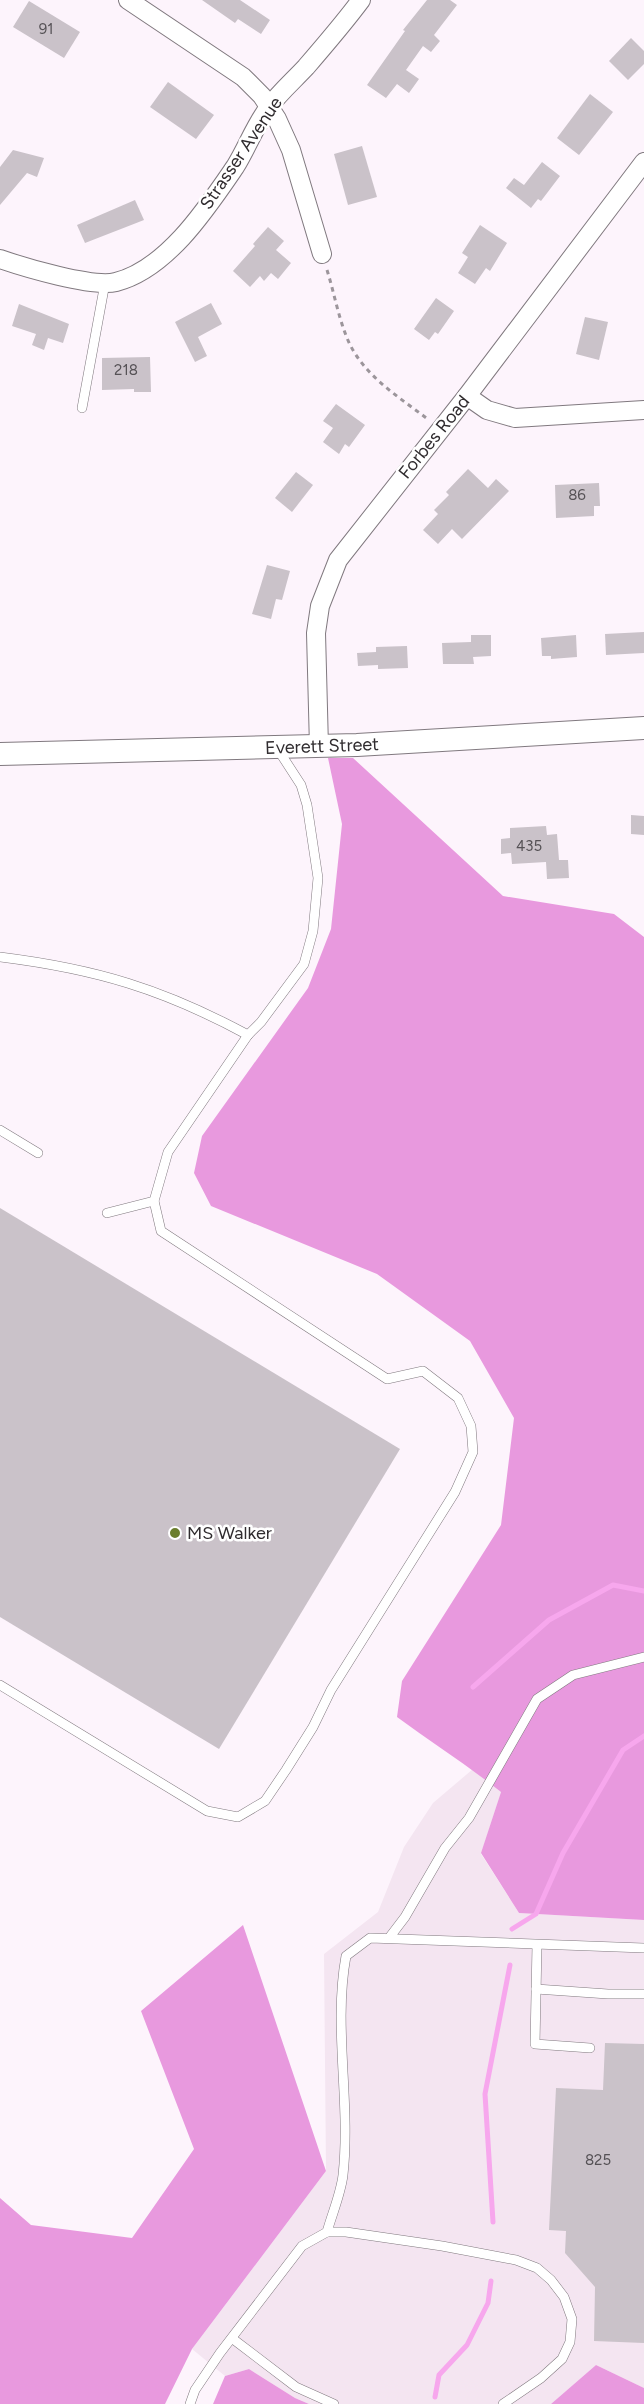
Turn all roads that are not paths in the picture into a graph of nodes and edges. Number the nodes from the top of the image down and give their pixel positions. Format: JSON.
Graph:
{"nodes":[{"id":1,"x":128,"y":0,"type":"edge"},
{"id":2,"x":361,"y":0,"type":"edge"},
{"id":3,"x":268,"y":108,"type":"junction"},
{"id":4,"x":644,"y":162,"type":"edge"},
{"id":5,"x":322,"y":254,"type":"road end"},
{"id":6,"x":0,"y":258,"type":"edge"},
{"id":7,"x":105,"y":283,"type":"junction"},
{"id":8,"x":468,"y":396,"type":"junction"},
{"id":9,"x":82,"y":408,"type":"dead end"},
{"id":10,"x":644,"y":410,"type":"edge"},
{"id":11,"x":644,"y":728,"type":"edge"},
{"id":12,"x":320,"y":747,"type":"junction"},
{"id":13,"x":277,"y":748,"type":"junction"},
{"id":14,"x":0,"y":754,"type":"edge"},
{"id":15,"x":0,"y":957,"type":"edge"},
{"id":16,"x":248,"y":1035,"type":"junction"},
{"id":17,"x":0,"y":1130,"type":"edge"},
{"id":18,"x":38,"y":1153,"type":"dead end"},
{"id":19,"x":154,"y":1201,"type":"junction"},
{"id":20,"x":107,"y":1213,"type":"dead end"},
{"id":21,"x":644,"y":1657,"type":"edge"},
{"id":22,"x":1,"y":1686,"type":"edge"},
{"id":23,"x":389,"y":1938,"type":"junction"},
{"id":24,"x":537,"y":1945,"type":"junction"},
{"id":25,"x":644,"y":1948,"type":"edge"},
{"id":26,"x":536,"y":1989,"type":"junction"},
{"id":27,"x":644,"y":1994,"type":"edge"},
{"id":28,"x":590,"y":2048,"type":"dead end"},
{"id":29,"x":327,"y":2232,"type":"junction"},
{"id":30,"x":233,"y":2339,"type":"junction"},
{"id":31,"x":190,"y":2404,"type":"edge"},
{"id":32,"x":334,"y":2404,"type":"edge"},
{"id":33,"x":503,"y":2404,"type":"edge"}],
"edges":[{"from":1,"to":3,"type":"street"},
{"from":2,"to":3,"type":"street","name":"Strasser Avenue"},
{"from":3,"to":5,"type":"street"},
{"from":3,"to":7,"type":"street","name":"Strasser Avenue"},
{"from":4,"to":8,"type":"street","name":"Forbes Road"},
{"from":6,"to":7,"type":"street","name":"Strasser Avenue"},
{"from":7,"to":9,"type":"lane"},
{"from":8,"to":10,"type":"street"},
{"from":8,"to":12,"type":"street","name":"Forbes Road"},
{"from":11,"to":12,"type":"street","name":"Everett Street"},
{"from":12,"to":13,"type":"street","name":"Everett Street"},
{"from":13,"to":14,"type":"street","name":"Everett Street"},
{"from":13,"to":16,"type":"lane"},
{"from":15,"to":16,"type":"lane"},
{"from":16,"to":19,"type":"lane"},
{"from":17,"to":18,"type":"lane"},
{"from":19,"to":20,"type":"lane"},
{"from":19,"to":22,"type":"lane"},
{"from":21,"to":23,"type":"lane"},
{"from":23,"to":24,"type":"lane"},
{"from":23,"to":29,"type":"lane"},
{"from":24,"to":25,"type":"lane"},
{"from":24,"to":26,"type":"lane"},
{"from":26,"to":27,"type":"lane"},
{"from":26,"to":28,"type":"lane"},
{"from":29,"to":30,"type":"lane"},
{"from":29,"to":33,"type":"lane"},
{"from":30,"to":31,"type":"lane"},
{"from":30,"to":32,"type":"lane"}]}
